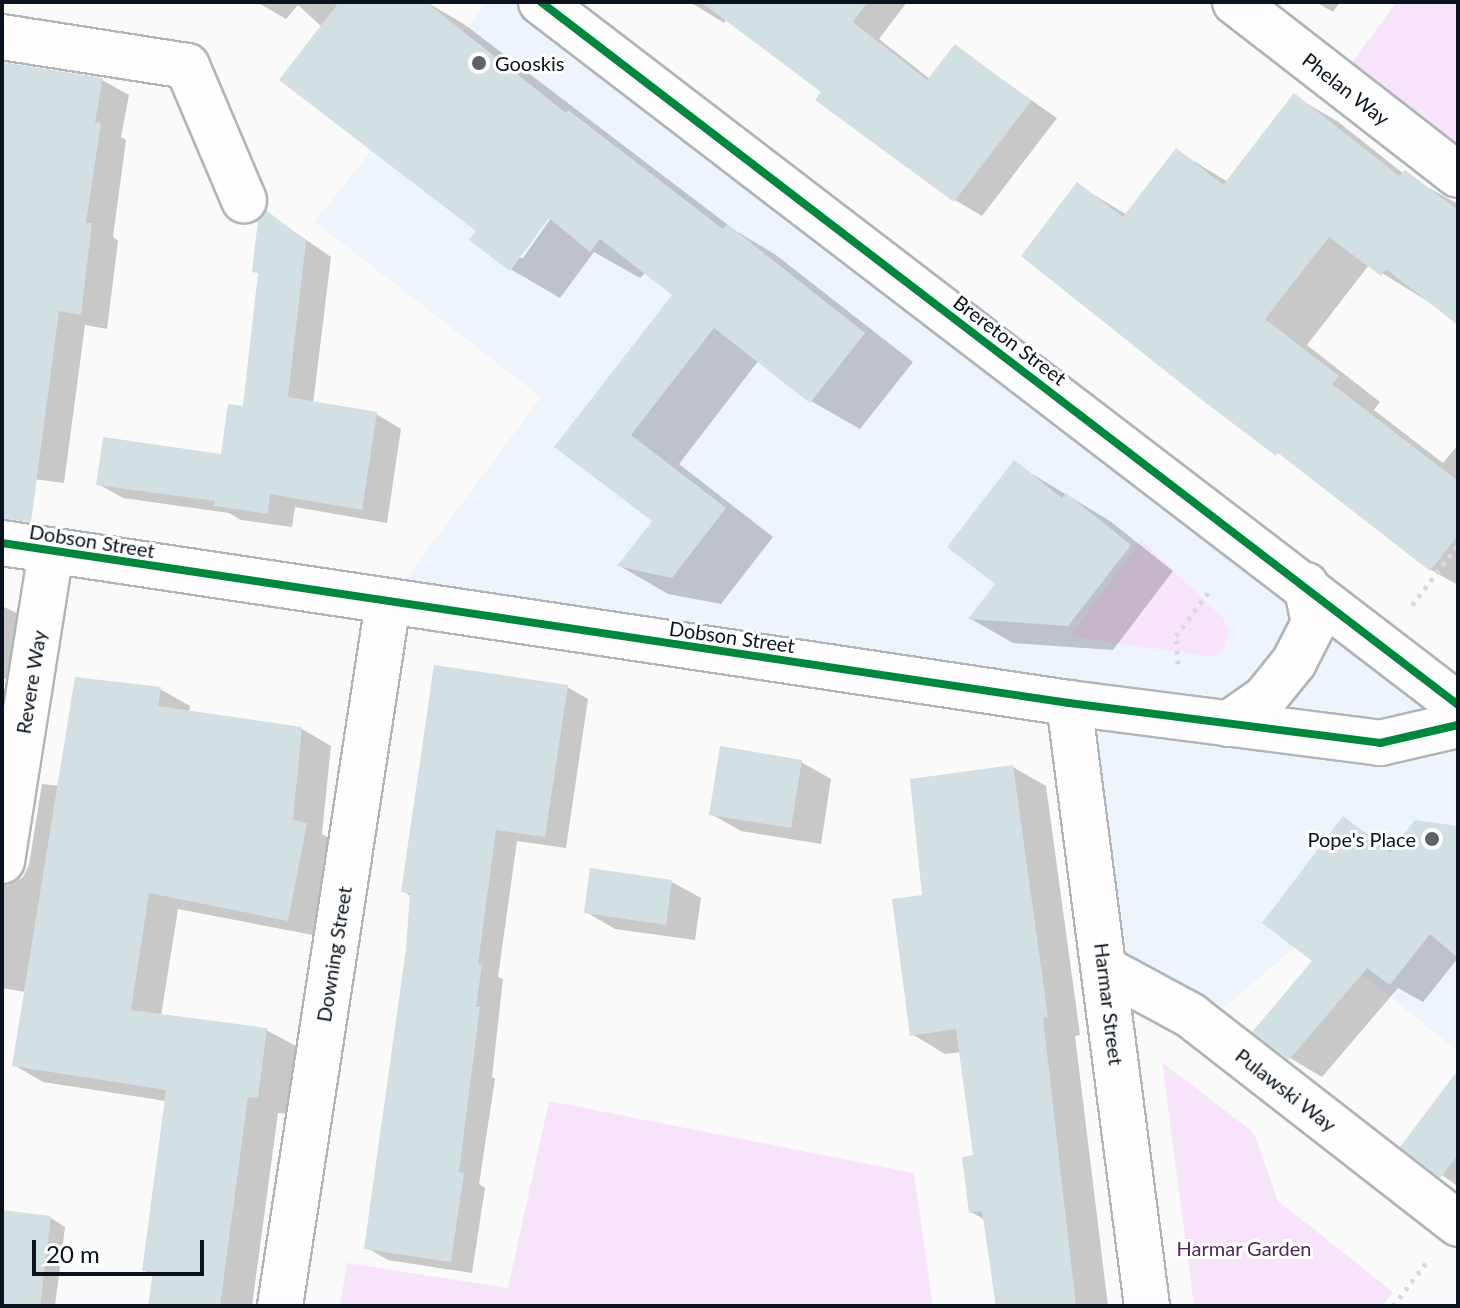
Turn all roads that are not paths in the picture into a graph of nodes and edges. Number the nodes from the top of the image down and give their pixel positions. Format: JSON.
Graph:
{"nodes":[{"id":1,"x":541,"y":2,"type":"edge"},
{"id":2,"x":1235,"y":2,"type":"edge"},
{"id":3,"x":2,"y":37,"type":"edge"},
{"id":4,"x":1458,"y":175,"type":"edge"},
{"id":5,"x":244,"y":200,"type":"dead end"},
{"id":6,"x":2,"y":543,"type":"edge"},
{"id":7,"x":51,"y":551,"type":"junction"},
{"id":8,"x":1306,"y":585,"type":"junction"},
{"id":9,"x":388,"y":603,"type":"junction"},
{"id":10,"x":1069,"y":703,"type":"junction"},
{"id":11,"x":1458,"y":705,"type":"edge"},
{"id":12,"x":1228,"y":724,"type":"junction"},
{"id":13,"x":1458,"y":725,"type":"edge"},
{"id":14,"x":13,"y":727,"type":"edge"},
{"id":15,"x":2,"y":861,"type":"edge"},
{"id":16,"x":1105,"y":969,"type":"junction"},
{"id":17,"x":1458,"y":1224,"type":"edge"},
{"id":18,"x":280,"y":1306,"type":"edge"},
{"id":19,"x":1147,"y":1306,"type":"edge"}],
"edges":[{"from":1,"to":8,"type":"street","name":"Brereton Street"},
{"from":2,"to":4,"type":"street","name":"Phelan Way"},
{"from":3,"to":5,"type":"street"},
{"from":6,"to":7,"type":"street","name":"Dobson Street"},
{"from":7,"to":9,"type":"street","name":"Dobson Street"},
{"from":7,"to":14,"type":"street","name":"Revere Way"},
{"from":8,"to":11,"type":"street","name":"Brereton Street"},
{"from":8,"to":12,"type":"street"},
{"from":9,"to":10,"type":"street","name":"Dobson Street"},
{"from":9,"to":18,"type":"street","name":"Downing Street"},
{"from":10,"to":12,"type":"street","name":"Dobson Street"},
{"from":10,"to":16,"type":"street","name":"Harmar Street"},
{"from":12,"to":13,"type":"street","name":"Dobson Street"},
{"from":14,"to":15,"type":"street","name":"Revere Way"},
{"from":16,"to":17,"type":"street","name":"Pulawski Way"},
{"from":16,"to":19,"type":"street","name":"Harmar Street"}]}
